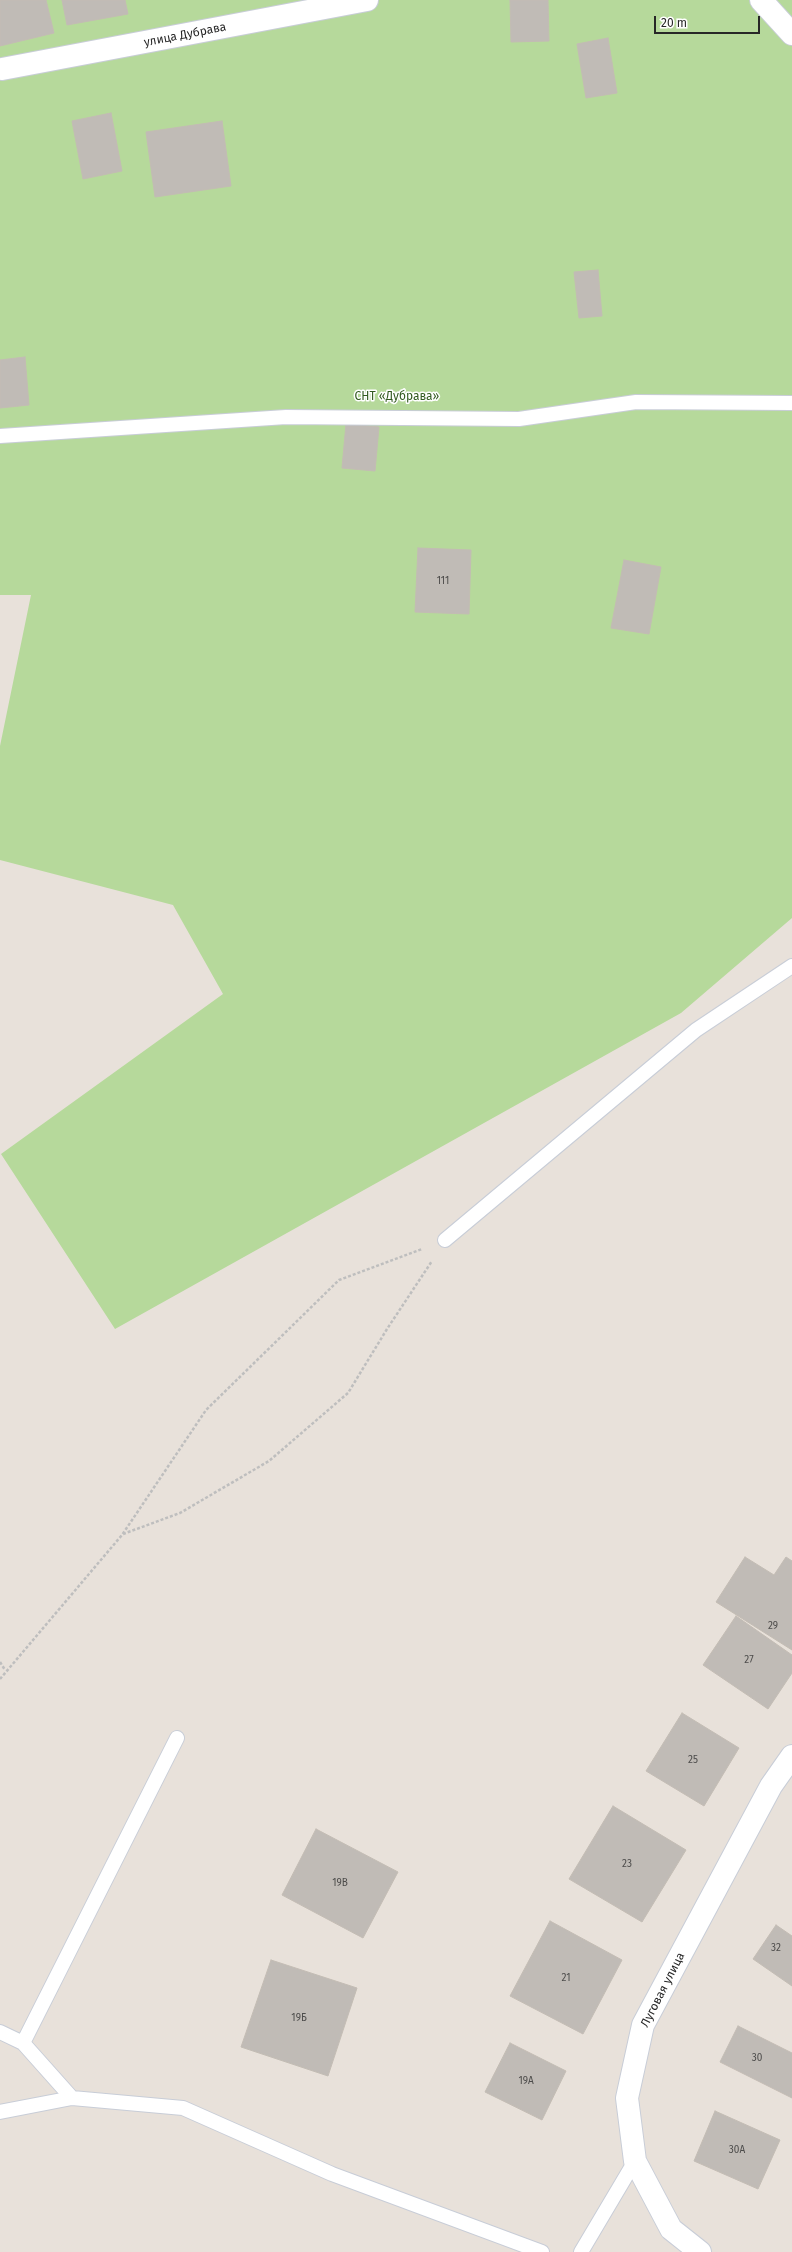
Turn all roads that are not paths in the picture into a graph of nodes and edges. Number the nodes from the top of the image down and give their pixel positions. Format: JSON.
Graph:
{"nodes":[{"id":1,"x":367,"y":0,"type":"edge"},
{"id":2,"x":761,"y":0,"type":"edge"},
{"id":3,"x":792,"y":34,"type":"edge"},
{"id":4,"x":2,"y":69,"type":"dead end"},
{"id":5,"x":792,"y":403,"type":"edge"},
{"id":6,"x":0,"y":436,"type":"edge"},
{"id":7,"x":792,"y":966,"type":"edge"},
{"id":8,"x":445,"y":1240,"type":"road end"},
{"id":9,"x":177,"y":1738,"type":"dead end"},
{"id":10,"x":792,"y":1756,"type":"edge"},
{"id":11,"x":0,"y":2032,"type":"edge"},
{"id":12,"x":23,"y":2043,"type":"junction"},
{"id":13,"x":72,"y":2098,"type":"junction"},
{"id":14,"x":0,"y":2112,"type":"edge"},
{"id":15,"x":635,"y":2161,"type":"junction"},
{"id":16,"x":542,"y":2252,"type":"edge"},
{"id":17,"x":581,"y":2252,"type":"edge"},
{"id":18,"x":700,"y":2252,"type":"edge"}],
"edges":[{"from":1,"to":4,"type":"street","name":"улица Дубрава"},
{"from":2,"to":3,"type":"street"},
{"from":5,"to":6,"type":"lane"},
{"from":7,"to":8,"type":"lane"},
{"from":9,"to":12,"type":"lane"},
{"from":10,"to":15,"type":"street","name":"Луговая улица"},
{"from":11,"to":12,"type":"lane"},
{"from":12,"to":13,"type":"lane"},
{"from":13,"to":14,"type":"lane"},
{"from":13,"to":16,"type":"lane"},
{"from":15,"to":17,"type":"lane"},
{"from":15,"to":18,"type":"street","name":"Луговая улица"}]}
